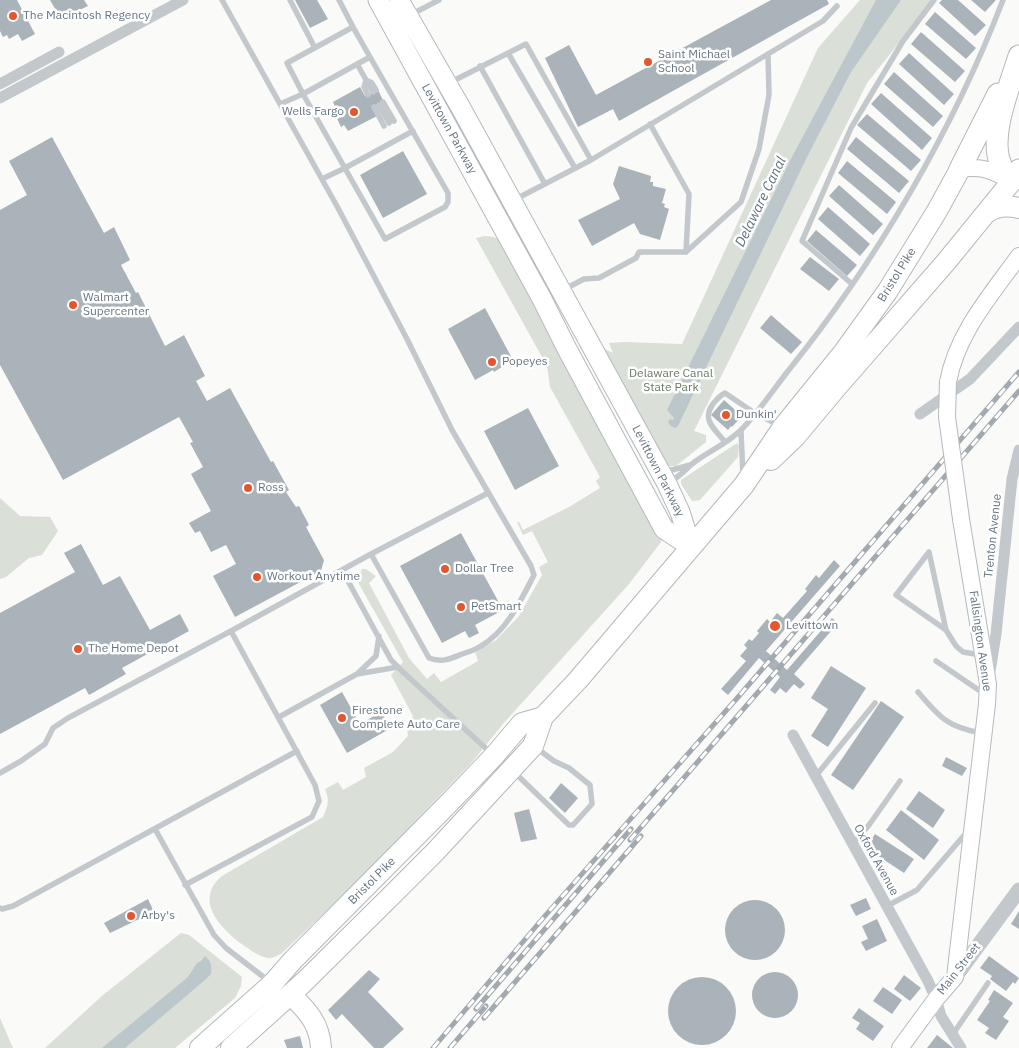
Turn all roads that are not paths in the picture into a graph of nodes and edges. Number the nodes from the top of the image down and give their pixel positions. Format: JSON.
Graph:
{"nodes":[{"id":1,"x":183,"y":0,"type":"edge"},
{"id":2,"x":222,"y":0,"type":"edge"},
{"id":3,"x":290,"y":0,"type":"edge"},
{"id":4,"x":339,"y":0,"type":"edge"},
{"id":5,"x":378,"y":0,"type":"edge"},
{"id":6,"x":439,"y":0,"type":"edge"},
{"id":7,"x":934,"y":0,"type":"edge"},
{"id":8,"x":1003,"y":0,"type":"edge"},
{"id":9,"x":432,"y":2,"type":"edge"},
{"id":10,"x":837,"y":6,"type":"dead end"},
{"id":11,"x":403,"y":8,"type":"edge"},
{"id":12,"x":353,"y":27,"type":"junction"},
{"id":13,"x":1019,"y":45,"type":"edge"},
{"id":14,"x":316,"y":48,"type":"junction"},
{"id":15,"x":59,"y":52,"type":"dead end"},
{"id":16,"x":508,"y":53,"type":"junction"},
{"id":17,"x":768,"y":54,"type":"junction"},
{"id":18,"x":1019,"y":56,"type":"edge"},
{"id":19,"x":370,"y":57,"type":"junction"},
{"id":20,"x":358,"y":64,"type":"junction"},
{"id":21,"x":480,"y":66,"type":"junction"},
{"id":22,"x":366,"y":80,"type":"junction"},
{"id":23,"x":0,"y":84,"type":"edge"},
{"id":24,"x":447,"y":84,"type":"junction"},
{"id":25,"x":303,"y":94,"type":"junction"},
{"id":26,"x":0,"y":98,"type":"edge"},
{"id":27,"x":280,"y":104,"type":"junction"},
{"id":28,"x":379,"y":105,"type":"joint"},
{"id":29,"x":650,"y":124,"type":"junction"},
{"id":30,"x":413,"y":131,"type":"junction"},
{"id":31,"x":591,"y":160,"type":"junction"},
{"id":32,"x":345,"y":168,"type":"junction"},
{"id":33,"x":575,"y":168,"type":"junction"},
{"id":34,"x":960,"y":170,"type":"junction"},
{"id":35,"x":322,"y":179,"type":"junction"},
{"id":36,"x":1017,"y":180,"type":"edge"},
{"id":37,"x":545,"y":184,"type":"junction"},
{"id":38,"x":512,"y":201,"type":"junction"},
{"id":39,"x":1019,"y":208,"type":"edge"},
{"id":40,"x":984,"y":216,"type":"junction"},
{"id":41,"x":686,"y":252,"type":"junction"},
{"id":42,"x":1019,"y":256,"type":"edge"},
{"id":43,"x":852,"y":284,"type":"junction"},
{"id":44,"x":561,"y":291,"type":"junction"},
{"id":45,"x":1019,"y":327,"type":"edge"},
{"id":46,"x":756,"y":414,"type":"junction"},
{"id":47,"x":920,"y":414,"type":"dead end"},
{"id":48,"x":783,"y":426,"type":"junction"},
{"id":49,"x":741,"y":431,"type":"junction"},
{"id":50,"x":725,"y":442,"type":"junction"},
{"id":51,"x":1019,"y":450,"type":"edge"},
{"id":52,"x":692,"y":464,"type":"junction"},
{"id":53,"x":662,"y":476,"type":"junction"},
{"id":54,"x":744,"y":485,"type":"junction"},
{"id":55,"x":488,"y":493,"type":"junction"},
{"id":56,"x":1014,"y":511,"type":"edge"},
{"id":57,"x":691,"y":547,"type":"junction"},
{"id":58,"x":371,"y":554,"type":"junction"},
{"id":59,"x":342,"y":570,"type":"junction"},
{"id":60,"x":946,"y":630,"type":"junction"},
{"id":61,"x":231,"y":631,"type":"junction"},
{"id":62,"x":379,"y":636,"type":"junction"},
{"id":63,"x":983,"y":656,"type":"junction"},
{"id":64,"x":936,"y":661,"type":"dead end"},
{"id":65,"x":398,"y":667,"type":"junction"},
{"id":66,"x":357,"y":674,"type":"junction"},
{"id":67,"x":988,"y":690,"type":"junction"},
{"id":68,"x":918,"y":692,"type":"dead end"},
{"id":69,"x":875,"y":703,"type":"dead end"},
{"id":70,"x":543,"y":717,"type":"junction"},
{"id":71,"x":279,"y":718,"type":"junction"},
{"id":72,"x":984,"y":733,"type":"junction"},
{"id":73,"x":793,"y":735,"type":"dead end"},
{"id":74,"x":534,"y":746,"type":"junction"},
{"id":75,"x":297,"y":750,"type":"junction"},
{"id":76,"x":494,"y":756,"type":"junction"},
{"id":77,"x":512,"y":770,"type":"junction"},
{"id":78,"x":0,"y":773,"type":"edge"},
{"id":79,"x":815,"y":777,"type":"junction"},
{"id":80,"x":900,"y":781,"type":"dead end"},
{"id":81,"x":972,"y":827,"type":"junction"},
{"id":82,"x":155,"y":829,"type":"junction"},
{"id":83,"x":852,"y":845,"type":"junction"},
{"id":84,"x":185,"y":885,"type":"junction"},
{"id":85,"x":1019,"y":890,"type":"edge"},
{"id":86,"x":886,"y":906,"type":"junction"},
{"id":87,"x":0,"y":908,"type":"edge"},
{"id":88,"x":955,"y":977,"type":"junction"},
{"id":89,"x":988,"y":983,"type":"dead end"},
{"id":90,"x":281,"y":989,"type":"junction"},
{"id":91,"x":936,"y":999,"type":"junction"},
{"id":92,"x":953,"y":1034,"type":"junction"},
{"id":93,"x":200,"y":1048,"type":"edge"},
{"id":94,"x":231,"y":1048,"type":"edge"},
{"id":95,"x":321,"y":1048,"type":"edge"},
{"id":96,"x":900,"y":1048,"type":"edge"},
{"id":97,"x":961,"y":1048,"type":"edge"}],
"edges":[{"from":1,"to":26,"type":"street"},
{"from":2,"to":27,"type":"lane"},
{"from":3,"to":14,"type":"lane"},
{"from":4,"to":12,"type":"lane"},
{"from":5,"to":57,"type":"main road","name":"Levittown Parkway"},
{"from":6,"to":9,"type":"lane"},
{"from":7,"to":43,"type":"lane"},
{"from":8,"to":43,"type":"lane"},
{"from":9,"to":11,"type":"lane"},
{"from":10,"to":17,"type":"lane"},
{"from":11,"to":24,"type":"main road","name":"Levittown Parkway"},
{"from":12,"to":14,"type":"lane"},
{"from":12,"to":19,"type":"lane"},
{"from":13,"to":34,"type":"highway","name":"Bristol Pike"},
{"from":14,"to":25,"type":"lane"},
{"from":15,"to":23,"type":"street"},
{"from":16,"to":21,"type":"lane"},
{"from":16,"to":31,"type":"lane"},
{"from":16,"to":33,"type":"lane"},
{"from":17,"to":29,"type":"lane"},
{"from":17,"to":41,"type":"lane"},
{"from":18,"to":36,"type":"highway"},
{"from":19,"to":20,"type":"lane"},
{"from":19,"to":30,"type":"lane"},
{"from":20,"to":22,"type":"lane"},
{"from":20,"to":25,"type":"lane"},
{"from":21,"to":24,"type":"lane"},
{"from":21,"to":37,"type":"lane"},
{"from":22,"to":22,"type":"lane"},
{"from":24,"to":38,"type":"main road","name":"Levittown Parkway"},
{"from":25,"to":27,"type":"lane"},
{"from":25,"to":32,"type":"lane"},
{"from":27,"to":35,"type":"lane"},
{"from":28,"to":28,"type":"lane"},
{"from":29,"to":31,"type":"lane"},
{"from":29,"to":41,"type":"lane"},
{"from":30,"to":32,"type":"lane"},
{"from":30,"to":32,"type":"lane"},
{"from":31,"to":33,"type":"lane"},
{"from":32,"to":35,"type":"lane"},
{"from":33,"to":37,"type":"lane"},
{"from":34,"to":36,"type":"main road"},
{"from":34,"to":48,"type":"highway","name":"Bristol Pike"},
{"from":35,"to":55,"type":"lane"},
{"from":36,"to":40,"type":"highway","name":"Bristol Pike"},
{"from":37,"to":38,"type":"lane"},
{"from":38,"to":44,"type":"main road","name":"Levittown Parkway"},
{"from":39,"to":40,"type":"highway"},
{"from":40,"to":54,"type":"highway","name":"Bristol Pike"},
{"from":41,"to":44,"type":"lane"},
{"from":42,"to":63,"type":"main road","name":"Fallsington Avenue","bridge":true},
{"from":43,"to":46,"type":"lane"},
{"from":44,"to":53,"type":"main road","name":"Levittown Parkway"},
{"from":45,"to":47,"type":"street"},
{"from":46,"to":48,"type":"lane"},
{"from":46,"to":49,"type":"lane"},
{"from":46,"to":50,"type":"lane"},
{"from":48,"to":54,"type":"highway","name":"Bristol Pike"},
{"from":49,"to":50,"type":"lane"},
{"from":49,"to":54,"type":"lane"},
{"from":50,"to":52,"type":"lane"},
{"from":51,"to":56,"type":"street","name":"Trenton Avenue"},
{"from":52,"to":53,"type":"lane"},
{"from":52,"to":53,"type":"lane"},
{"from":53,"to":57,"type":"main road","name":"Levittown Parkway"},
{"from":54,"to":57,"type":"highway","name":"Bristol Pike"},
{"from":55,"to":58,"type":"lane"},
{"from":55,"to":58,"type":"lane"},
{"from":56,"to":67,"type":"street","name":"Trenton Avenue"},
{"from":57,"to":70,"type":"highway","name":"Bristol Pike"},
{"from":58,"to":59,"type":"lane"},
{"from":59,"to":61,"type":"lane"},
{"from":59,"to":62,"type":"lane"},
{"from":60,"to":60,"type":"lane"},
{"from":60,"to":63,"type":"lane"},
{"from":61,"to":71,"type":"lane"},
{"from":61,"to":78,"type":"lane"},
{"from":62,"to":65,"type":"lane"},
{"from":62,"to":66,"type":"lane"},
{"from":63,"to":67,"type":"main road","name":"Fallsington Avenue"},
{"from":64,"to":67,"type":"lane"},
{"from":65,"to":66,"type":"lane"},
{"from":65,"to":76,"type":"lane"},
{"from":66,"to":71,"type":"lane"},
{"from":67,"to":72,"type":"main road","name":"Fallsington Avenue"},
{"from":68,"to":72,"type":"lane"},
{"from":69,"to":79,"type":"lane"},
{"from":70,"to":74,"type":"highway","name":"Bristol Pike"},
{"from":70,"to":76,"type":"highway","name":"Bristol Pike"},
{"from":71,"to":75,"type":"lane"},
{"from":72,"to":81,"type":"main road","name":"Fallsington Avenue"},
{"from":73,"to":79,"type":"street","name":"Oxford Avenue"},
{"from":74,"to":77,"type":"highway","name":"Bristol Pike"},
{"from":74,"to":77,"type":"lane"},
{"from":75,"to":82,"type":"lane"},
{"from":75,"to":84,"type":"lane"},
{"from":76,"to":90,"type":"highway","name":"Bristol Pike"},
{"from":77,"to":90,"type":"highway","name":"Bristol Pike"},
{"from":79,"to":83,"type":"street","name":"Oxford Avenue"},
{"from":80,"to":83,"type":"lane"},
{"from":81,"to":86,"type":"lane"},
{"from":81,"to":88,"type":"main road","name":"Fallsington Avenue"},
{"from":82,"to":84,"type":"lane"},
{"from":82,"to":87,"type":"lane"},
{"from":83,"to":86,"type":"street","name":"Oxford Avenue"},
{"from":84,"to":90,"type":"lane"},
{"from":85,"to":88,"type":"street","name":"Main Street"},
{"from":86,"to":91,"type":"street","name":"Oxford Avenue"},
{"from":88,"to":91,"type":"main road","name":"Main Street"},
{"from":89,"to":92,"type":"lane"},
{"from":90,"to":93,"type":"highway","name":"Bristol Pike"},
{"from":90,"to":94,"type":"highway","name":"Bristol Pike"},
{"from":90,"to":95,"type":"highway"},
{"from":91,"to":92,"type":"street","name":"Oxford Avenue"},
{"from":91,"to":96,"type":"main road","name":"Main Street"},
{"from":92,"to":97,"type":"street","name":"Oxford Avenue"}]}
